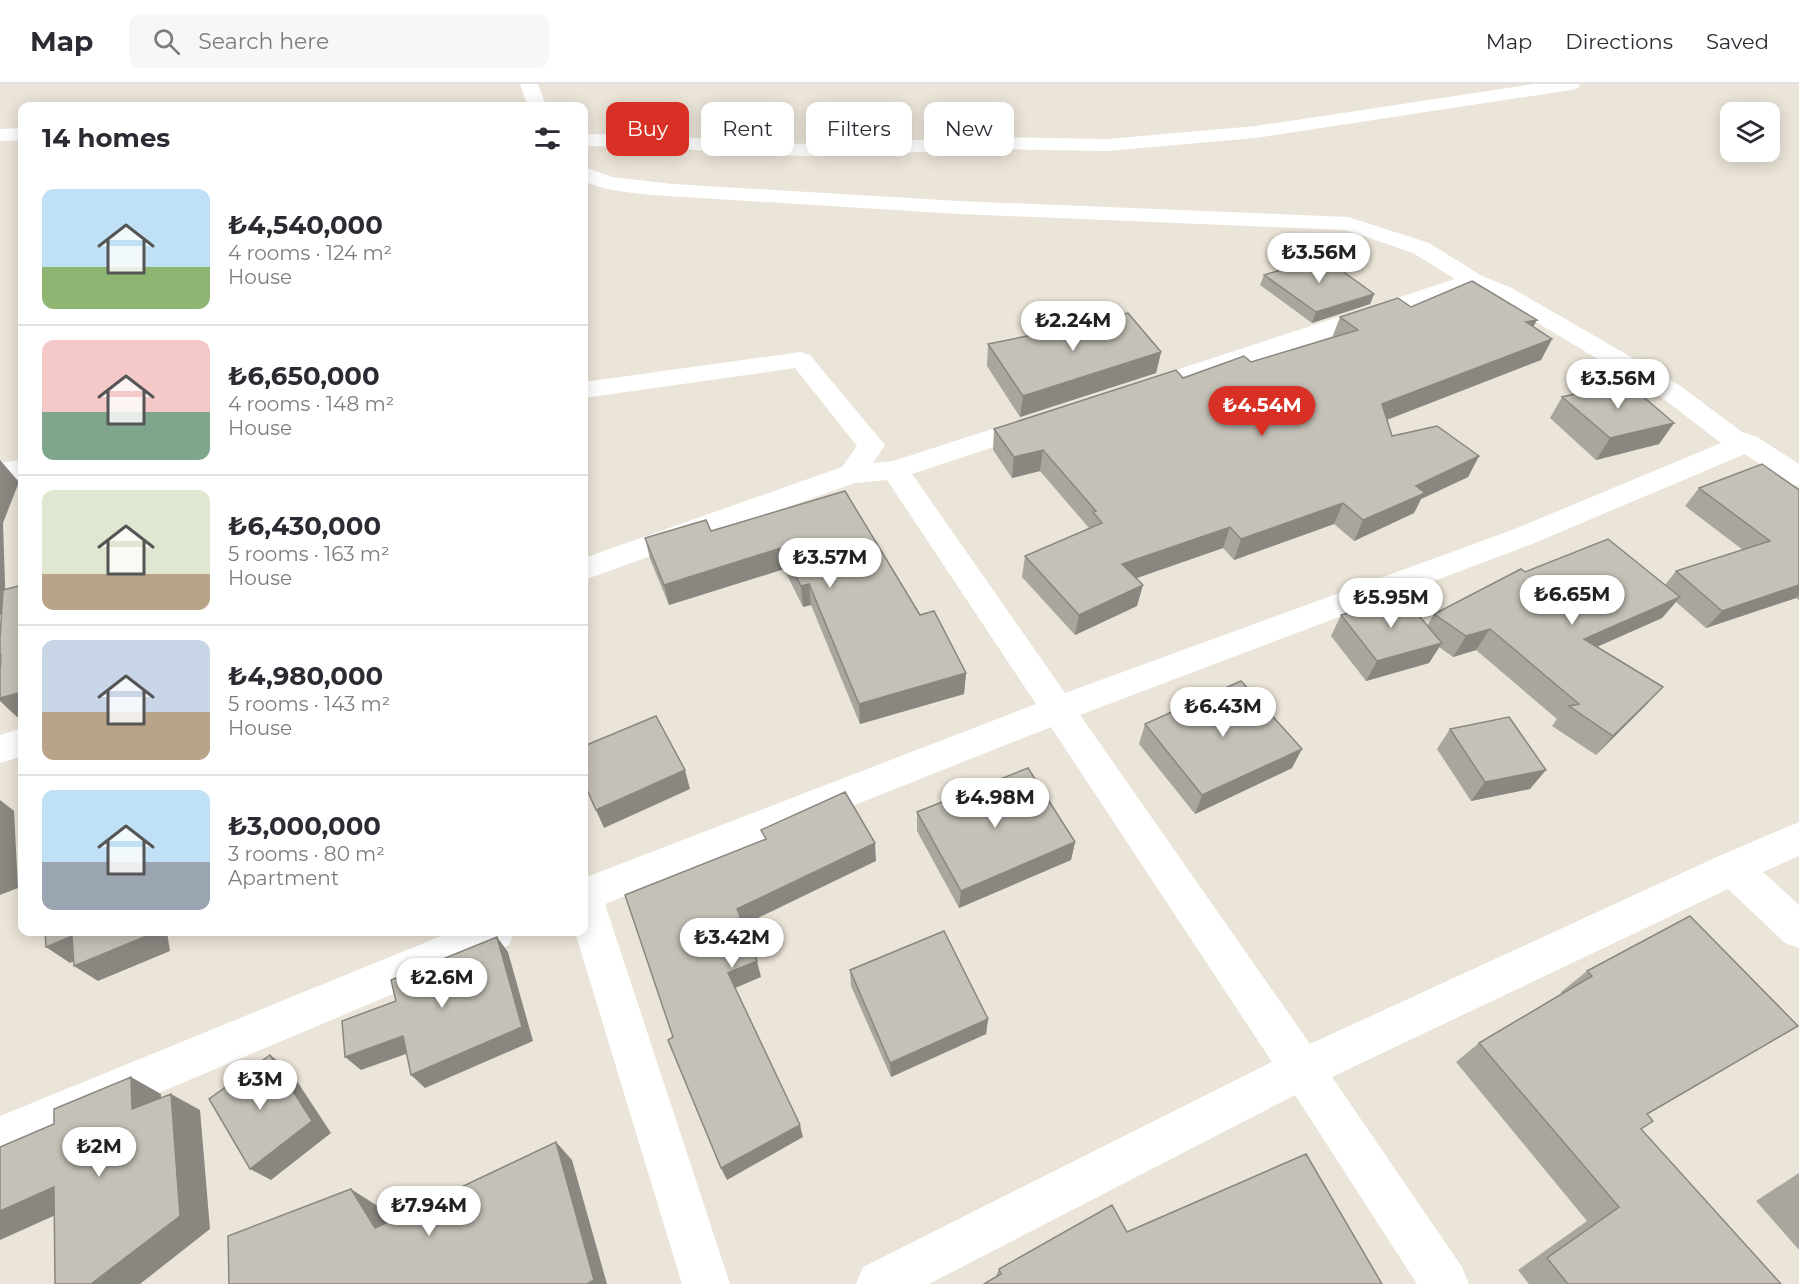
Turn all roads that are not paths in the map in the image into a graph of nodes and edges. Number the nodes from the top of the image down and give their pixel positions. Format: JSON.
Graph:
{"nodes":[{"id":1,"x":529,"y":84,"type":"edge"},
{"id":2,"x":1571,"y":84,"type":"edge"},
{"id":3,"x":536,"y":102,"type":"edge"},
{"id":4,"x":18,"y":134,"type":"edge"},
{"id":5,"x":0,"y":135,"type":"edge"},
{"id":6,"x":588,"y":140,"type":"edge"},
{"id":7,"x":588,"y":176,"type":"edge"},
{"id":8,"x":1474,"y":281,"type":"junction"},
{"id":9,"x":588,"y":389,"type":"edge"},
{"id":10,"x":1111,"y":400,"type":"edge"},
{"id":11,"x":1054,"y":418,"type":"edge"},
{"id":12,"x":1746,"y":443,"type":"junction"},
{"id":13,"x":18,"y":470,"type":"edge"},
{"id":14,"x":895,"y":470,"type":"junction"},
{"id":15,"x":0,"y":472,"type":"edge"},
{"id":16,"x":852,"y":474,"type":"junction"},
{"id":17,"x":1799,"y":477,"type":"edge"},
{"id":18,"x":588,"y":568,"type":"edge"},
{"id":19,"x":1057,"y":710,"type":"junction"},
{"id":20,"x":18,"y":743,"type":"edge"},
{"id":21,"x":0,"y":748,"type":"edge"},
{"id":22,"x":1799,"y":837,"type":"edge"},
{"id":23,"x":1732,"y":868,"type":"junction"},
{"id":24,"x":588,"y":893,"type":"edge"},
{"id":25,"x":588,"y":913,"type":"edge"},
{"id":26,"x":1799,"y":930,"type":"edge"},
{"id":27,"x":485,"y":936,"type":"edge"},
{"id":28,"x":1302,"y":1069,"type":"junction"},
{"id":29,"x":0,"y":1138,"type":"edge"},
{"id":30,"x":706,"y":1284,"type":"edge"},
{"id":31,"x":880,"y":1284,"type":"edge"},
{"id":32,"x":1445,"y":1284,"type":"edge"}],
"edges":[{"from":1,"to":3,"type":"street"},
{"from":2,"to":6,"type":"street"},
{"from":4,"to":5,"type":"street"},
{"from":7,"to":8,"type":"street"},
{"from":8,"to":10,"type":"street"},
{"from":8,"to":12,"type":"street"},
{"from":9,"to":16,"type":"street"},
{"from":11,"to":14,"type":"street"},
{"from":12,"to":17,"type":"street"},
{"from":12,"to":19,"type":"street"},
{"from":13,"to":15,"type":"street"},
{"from":14,"to":16,"type":"street"},
{"from":14,"to":19,"type":"street"},
{"from":16,"to":18,"type":"street"},
{"from":19,"to":24,"type":"street"},
{"from":19,"to":28,"type":"street"},
{"from":20,"to":21,"type":"street"},
{"from":22,"to":23,"type":"street"},
{"from":23,"to":26,"type":"street"},
{"from":23,"to":28,"type":"street"},
{"from":25,"to":30,"type":"street"},
{"from":27,"to":29,"type":"street"},
{"from":28,"to":31,"type":"street"},
{"from":28,"to":32,"type":"street"}]}
